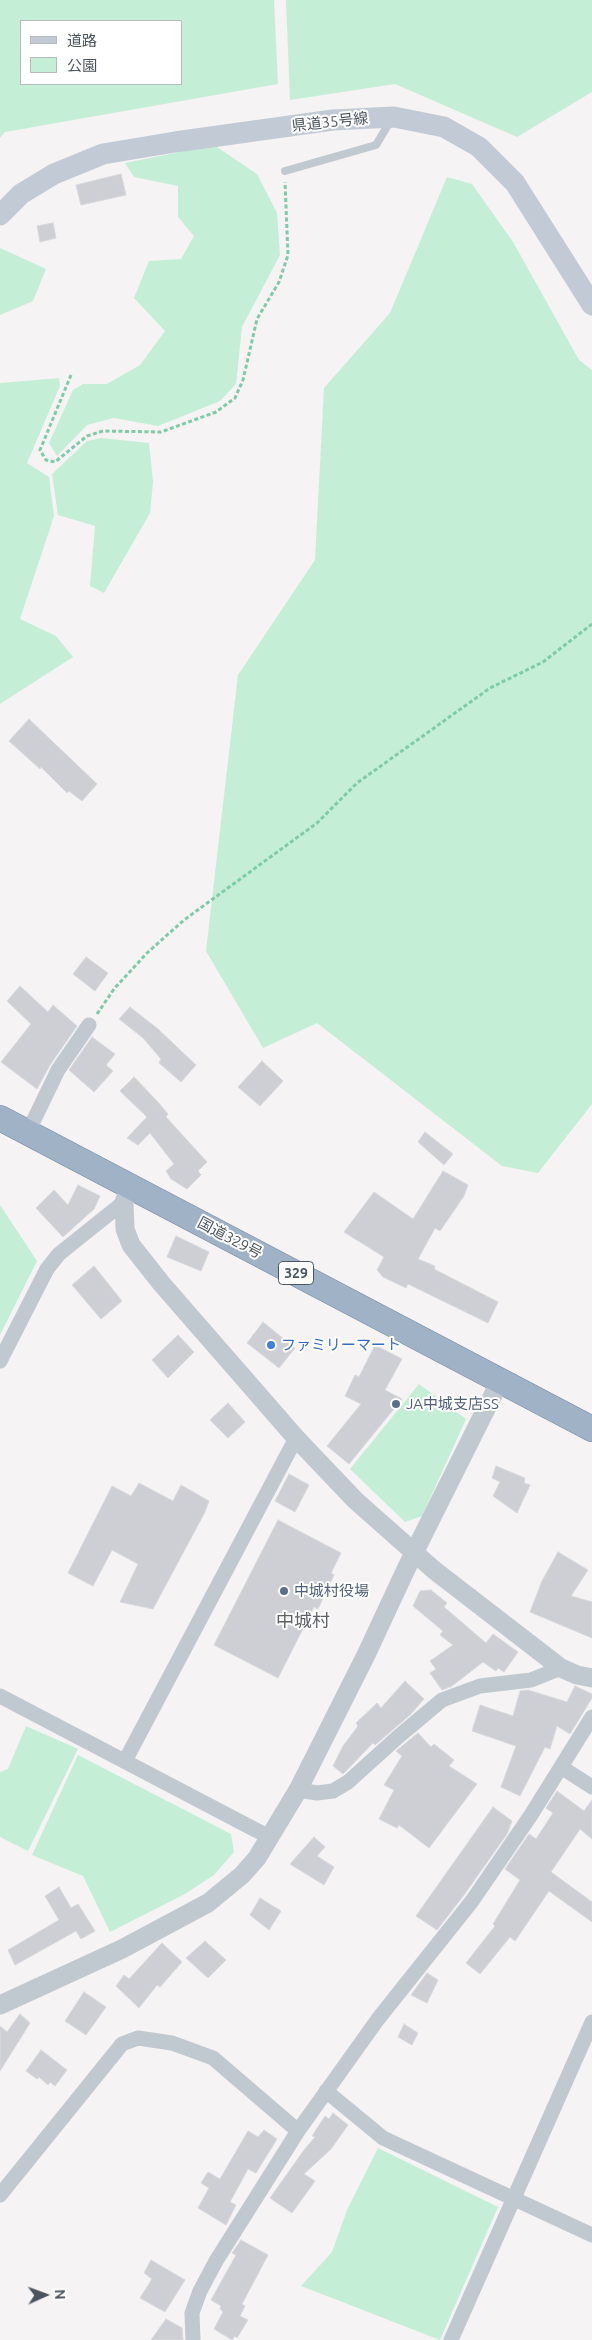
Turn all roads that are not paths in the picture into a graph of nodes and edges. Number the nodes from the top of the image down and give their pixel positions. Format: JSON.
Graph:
{"nodes":[{"id":1,"x":394,"y":117,"type":"junction"},
{"id":2,"x":285,"y":171,"type":"road end"},
{"id":3,"x":0,"y":215,"type":"edge"},
{"id":4,"x":592,"y":305,"type":"edge"},
{"id":5,"x":89,"y":1025,"type":"road end"},
{"id":6,"x":0,"y":1118,"type":"edge"},
{"id":7,"x":28,"y":1132,"type":"junction"},
{"id":8,"x":127,"y":1194,"type":"junction"},
{"id":9,"x":0,"y":1361,"type":"edge"},
{"id":10,"x":500,"y":1381,"type":"junction"},
{"id":11,"x":592,"y":1429,"type":"edge"},
{"id":12,"x":296,"y":1438,"type":"junction"},
{"id":13,"x":415,"y":1552,"type":"junction"},
{"id":14,"x":561,"y":1668,"type":"junction"},
{"id":15,"x":592,"y":1678,"type":"edge"},
{"id":16,"x":0,"y":1696,"type":"edge"},
{"id":17,"x":592,"y":1717,"type":"edge"},
{"id":18,"x":125,"y":1762,"type":"junction"},
{"id":19,"x":561,"y":1767,"type":"junction"},
{"id":20,"x":592,"y":1787,"type":"edge"},
{"id":21,"x":298,"y":1790,"type":"junction"},
{"id":22,"x":271,"y":1838,"type":"junction"},
{"id":23,"x":0,"y":2004,"type":"edge"},
{"id":24,"x":592,"y":2022,"type":"edge"},
{"id":25,"x":326,"y":2092,"type":"junction"},
{"id":26,"x":298,"y":2131,"type":"junction"},
{"id":27,"x":0,"y":2196,"type":"edge"},
{"id":28,"x":514,"y":2199,"type":"junction"},
{"id":29,"x":592,"y":2235,"type":"edge"},
{"id":30,"x":193,"y":2340,"type":"edge"},
{"id":31,"x":451,"y":2340,"type":"edge"}],
"edges":[{"from":1,"to":2,"type":"lane"},
{"from":1,"to":3,"type":"main road","name":"県道35号線"},
{"from":1,"to":4,"type":"main road","name":"県道35号線"},
{"from":5,"to":7,"type":"street"},
{"from":6,"to":7,"type":"highway","name":"国道329号","number":"329"},
{"from":7,"to":8,"type":"highway","name":"国道329号","number":"329"},
{"from":8,"to":9,"type":"street"},
{"from":8,"to":10,"type":"highway","name":"国道329号","number":"329"},
{"from":8,"to":12,"type":"street"},
{"from":10,"to":11,"type":"highway","name":"国道329号","number":"329"},
{"from":10,"to":13,"type":"street"},
{"from":12,"to":13,"type":"street"},
{"from":12,"to":18,"type":"street"},
{"from":13,"to":14,"type":"street"},
{"from":13,"to":21,"type":"street"},
{"from":14,"to":15,"type":"street"},
{"from":14,"to":21,"type":"street"},
{"from":16,"to":18,"type":"street"},
{"from":17,"to":19,"type":"street"},
{"from":18,"to":22,"type":"street"},
{"from":19,"to":20,"type":"street"},
{"from":19,"to":25,"type":"street"},
{"from":21,"to":22,"type":"street"},
{"from":22,"to":23,"type":"street"},
{"from":24,"to":28,"type":"street"},
{"from":25,"to":26,"type":"street"},
{"from":25,"to":28,"type":"street"},
{"from":26,"to":27,"type":"street"},
{"from":26,"to":30,"type":"street"},
{"from":28,"to":29,"type":"street"},
{"from":28,"to":31,"type":"street"}]}
